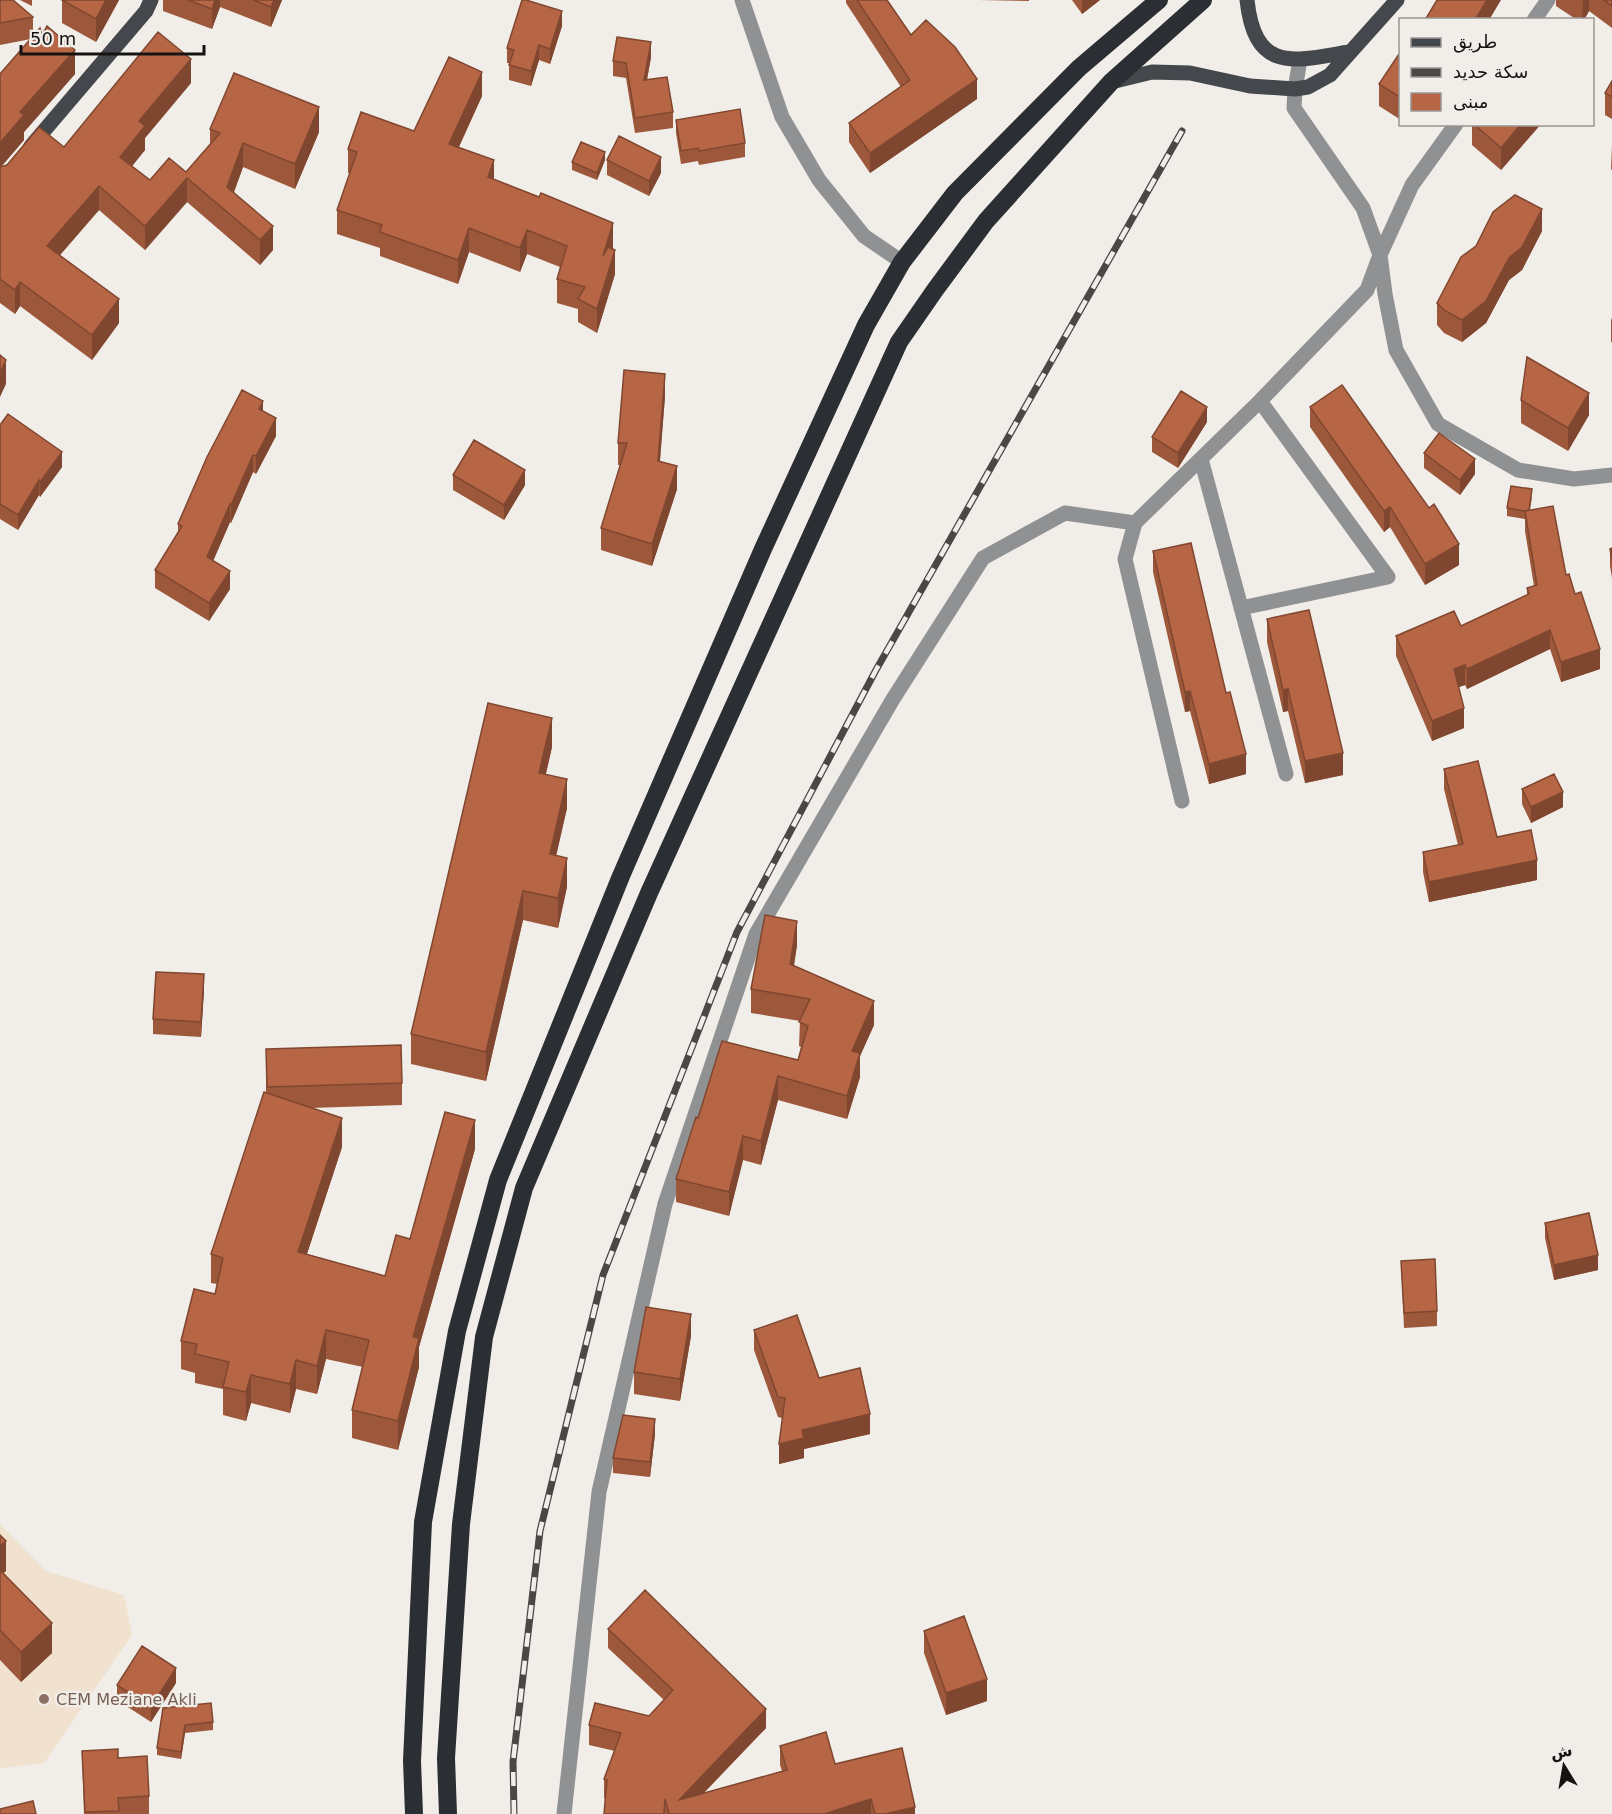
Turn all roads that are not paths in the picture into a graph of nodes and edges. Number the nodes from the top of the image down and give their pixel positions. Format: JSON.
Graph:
{"nodes":[{"id":1,"x":151,"y":0,"type":"edge"},
{"id":2,"x":742,"y":0,"type":"edge"},
{"id":3,"x":1159,"y":0,"type":"edge"},
{"id":4,"x":1203,"y":0,"type":"edge"},
{"id":5,"x":1247,"y":0,"type":"edge"},
{"id":6,"x":1397,"y":0,"type":"edge"},
{"id":7,"x":1548,"y":0,"type":"edge"},
{"id":8,"x":1535,"y":18,"type":"edge"},
{"id":9,"x":1349,"y":52,"type":"junction"},
{"id":10,"x":1300,"y":60,"type":"junction"},
{"id":11,"x":1111,"y":82,"type":"junction"},
{"id":12,"x":1295,"y":89,"type":"junction"},
{"id":13,"x":1455,"y":126,"type":"edge"},
{"id":14,"x":23,"y":156,"type":"edge"},
{"id":15,"x":1380,"y":255,"type":"junction"},
{"id":16,"x":902,"y":262,"type":"junction"},
{"id":17,"x":1260,"y":401,"type":"junction"},
{"id":18,"x":1201,"y":459,"type":"junction"},
{"id":19,"x":1612,"y":475,"type":"edge"},
{"id":20,"x":1135,"y":523,"type":"junction"},
{"id":21,"x":1241,"y":608,"type":"junction"},
{"id":22,"x":1286,"y":774,"type":"dead end"},
{"id":23,"x":1182,"y":801,"type":"dead end"},
{"id":24,"x":414,"y":1814,"type":"edge"},
{"id":25,"x":448,"y":1814,"type":"edge"},
{"id":26,"x":564,"y":1814,"type":"edge"}],
"edges":[{"from":1,"to":14,"type":"main road"},
{"from":2,"to":16,"type":"street"},
{"from":3,"to":16,"type":"highway"},
{"from":4,"to":11,"type":"highway"},
{"from":5,"to":10,"type":"main road"},
{"from":6,"to":9,"type":"main road"},
{"from":7,"to":8,"type":"street"},
{"from":9,"to":10,"type":"main road"},
{"from":9,"to":12,"type":"main road"},
{"from":10,"to":12,"type":"street"},
{"from":11,"to":12,"type":"main road"},
{"from":11,"to":25,"type":"highway"},
{"from":12,"to":15,"type":"street"},
{"from":13,"to":15,"type":"street"},
{"from":15,"to":17,"type":"street"},
{"from":15,"to":19,"type":"street"},
{"from":16,"to":24,"type":"highway"},
{"from":17,"to":18,"type":"street"},
{"from":17,"to":21,"type":"street"},
{"from":18,"to":20,"type":"street"},
{"from":18,"to":21,"type":"street"},
{"from":20,"to":23,"type":"street"},
{"from":20,"to":26,"type":"street"},
{"from":21,"to":22,"type":"street"}]}
